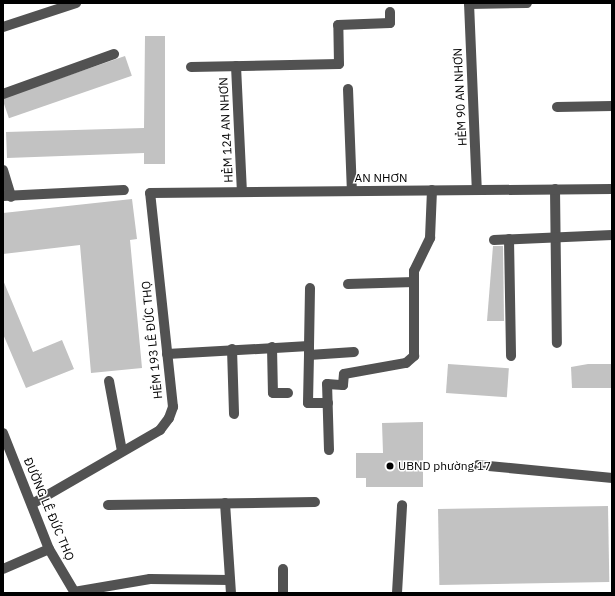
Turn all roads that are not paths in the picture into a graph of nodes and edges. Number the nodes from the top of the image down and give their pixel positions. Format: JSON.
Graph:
{"nodes":[{"id":1,"x":76,"y":3,"type":"edge"},
{"id":2,"x":527,"y":3,"type":"edge"},
{"id":3,"x":469,"y":4,"type":"edge"},
{"id":4,"x":390,"y":12,"type":"dead end"},
{"id":5,"x":3,"y":27,"type":"edge"},
{"id":6,"x":114,"y":54,"type":"dead end"},
{"id":7,"x":236,"y":66,"type":"junction"},
{"id":8,"x":191,"y":67,"type":"dead end"},
{"id":9,"x":348,"y":89,"type":"dead end"},
{"id":10,"x":3,"y":94,"type":"edge"},
{"id":11,"x":612,"y":106,"type":"edge"},
{"id":12,"x":557,"y":107,"type":"dead end"},
{"id":13,"x":3,"y":170,"type":"edge"},
{"id":14,"x":612,"y":188,"type":"edge"},
{"id":15,"x":555,"y":189,"type":"junction"},
{"id":16,"x":124,"y":190,"type":"dead end"},
{"id":17,"x":432,"y":190,"type":"junction"},
{"id":18,"x":477,"y":190,"type":"junction"},
{"id":19,"x":352,"y":191,"type":"junction"},
{"id":20,"x":242,"y":192,"type":"junction"},
{"id":21,"x":150,"y":193,"type":"joint"},
{"id":22,"x":7,"y":196,"type":"edge"},
{"id":23,"x":612,"y":235,"type":"edge"},
{"id":24,"x":556,"y":237,"type":"junction"},
{"id":25,"x":494,"y":240,"type":"dead end"},
{"id":26,"x":509,"y":240,"type":"junction"},
{"id":27,"x":414,"y":282,"type":"junction"},
{"id":28,"x":348,"y":284,"type":"dead end"},
{"id":29,"x":310,"y":288,"type":"dead end"},
{"id":30,"x":557,"y":343,"type":"dead end"},
{"id":31,"x":272,"y":347,"type":"junction"},
{"id":32,"x":232,"y":349,"type":"junction"},
{"id":33,"x":309,"y":351,"type":"junction"},
{"id":34,"x":354,"y":352,"type":"dead end"},
{"id":35,"x":167,"y":354,"type":"junction"},
{"id":36,"x":510,"y":356,"type":"dead end"},
{"id":37,"x":109,"y":381,"type":"dead end"},
{"id":38,"x":288,"y":393,"type":"dead end"},
{"id":39,"x":328,"y":403,"type":"junction"},
{"id":40,"x":234,"y":414,"type":"dead end"},
{"id":41,"x":3,"y":433,"type":"edge"},
{"id":42,"x":329,"y":450,"type":"dead end"},
{"id":43,"x":122,"y":451,"type":"junction"},
{"id":44,"x":478,"y":465,"type":"dead end"},
{"id":45,"x":612,"y":478,"type":"edge"},
{"id":46,"x":315,"y":502,"type":"dead end"},
{"id":47,"x":225,"y":503,"type":"junction"},
{"id":48,"x":32,"y":504,"type":"junction"},
{"id":49,"x":402,"y":504,"type":"dead end"},
{"id":50,"x":108,"y":505,"type":"dead end"},
{"id":51,"x":49,"y":549,"type":"junction"},
{"id":52,"x":3,"y":569,"type":"edge"},
{"id":53,"x":283,"y":569,"type":"dead end"},
{"id":54,"x":230,"y":580,"type":"junction"},
{"id":55,"x":75,"y":592,"type":"edge"},
{"id":56,"x":231,"y":593,"type":"edge"},
{"id":57,"x":283,"y":593,"type":"edge"},
{"id":58,"x":397,"y":593,"type":"edge"}],
"edges":[{"from":1,"to":5,"type":"street"},
{"from":2,"to":3,"type":"street"},
{"from":3,"to":18,"type":"street","name":"HẺM 90 AN NHƠN"},
{"from":4,"to":7,"type":"street","name":"HẺM 124 AN NHƠN"},
{"from":6,"to":10,"type":"street"},
{"from":7,"to":8,"type":"street","name":"HẺM 124 AN NHƠN"},
{"from":7,"to":20,"type":"street","name":"HẺM 124 AN NHƠN"},
{"from":9,"to":19,"type":"street"},
{"from":11,"to":12,"type":"street"},
{"from":13,"to":22,"type":"street"},
{"from":14,"to":15,"type":"street","name":"AN NHƠN"},
{"from":15,"to":18,"type":"street","name":"AN NHƠN"},
{"from":15,"to":24,"type":"street"},
{"from":16,"to":22,"type":"street"},
{"from":17,"to":18,"type":"street","name":"AN NHƠN"},
{"from":17,"to":19,"type":"street","name":"AN NHƠN"},
{"from":17,"to":27,"type":"street"},
{"from":19,"to":20,"type":"street","name":"AN NHƠN"},
{"from":20,"to":21,"type":"street","name":"AN NHƠN"},
{"from":21,"to":35,"type":"street","name":"HẺM 193 LÊ ĐỨC THỌ"},
{"from":23,"to":24,"type":"street"},
{"from":24,"to":26,"type":"street"},
{"from":24,"to":30,"type":"street"},
{"from":25,"to":26,"type":"street"},
{"from":26,"to":36,"type":"street"},
{"from":27,"to":28,"type":"street"},
{"from":27,"to":39,"type":"street"},
{"from":29,"to":33,"type":"street"},
{"from":31,"to":32,"type":"street"},
{"from":31,"to":33,"type":"street"},
{"from":31,"to":38,"type":"street"},
{"from":32,"to":35,"type":"street"},
{"from":32,"to":40,"type":"street"},
{"from":33,"to":34,"type":"street"},
{"from":33,"to":39,"type":"street"},
{"from":35,"to":43,"type":"street","name":"HẺM 193 LÊ ĐỨC THỌ"},
{"from":37,"to":43,"type":"street"},
{"from":39,"to":42,"type":"street"},
{"from":41,"to":48,"type":"street","name":"ĐƯỜNG LÊ ĐỨC THỌ"},
{"from":43,"to":48,"type":"street","name":"HẺM 193 LÊ ĐỨC THỌ"},
{"from":44,"to":45,"type":"street"},
{"from":46,"to":47,"type":"street"},
{"from":47,"to":50,"type":"street"},
{"from":47,"to":54,"type":"street"},
{"from":48,"to":51,"type":"street","name":"ĐƯỜNG LÊ ĐỨC THỌ"},
{"from":49,"to":58,"type":"street"},
{"from":51,"to":52,"type":"street"},
{"from":51,"to":55,"type":"street","name":"ĐƯỜNG LÊ ĐỨC THỌ"},
{"from":53,"to":57,"type":"street"},
{"from":54,"to":55,"type":"street"},
{"from":54,"to":56,"type":"street"}]}
